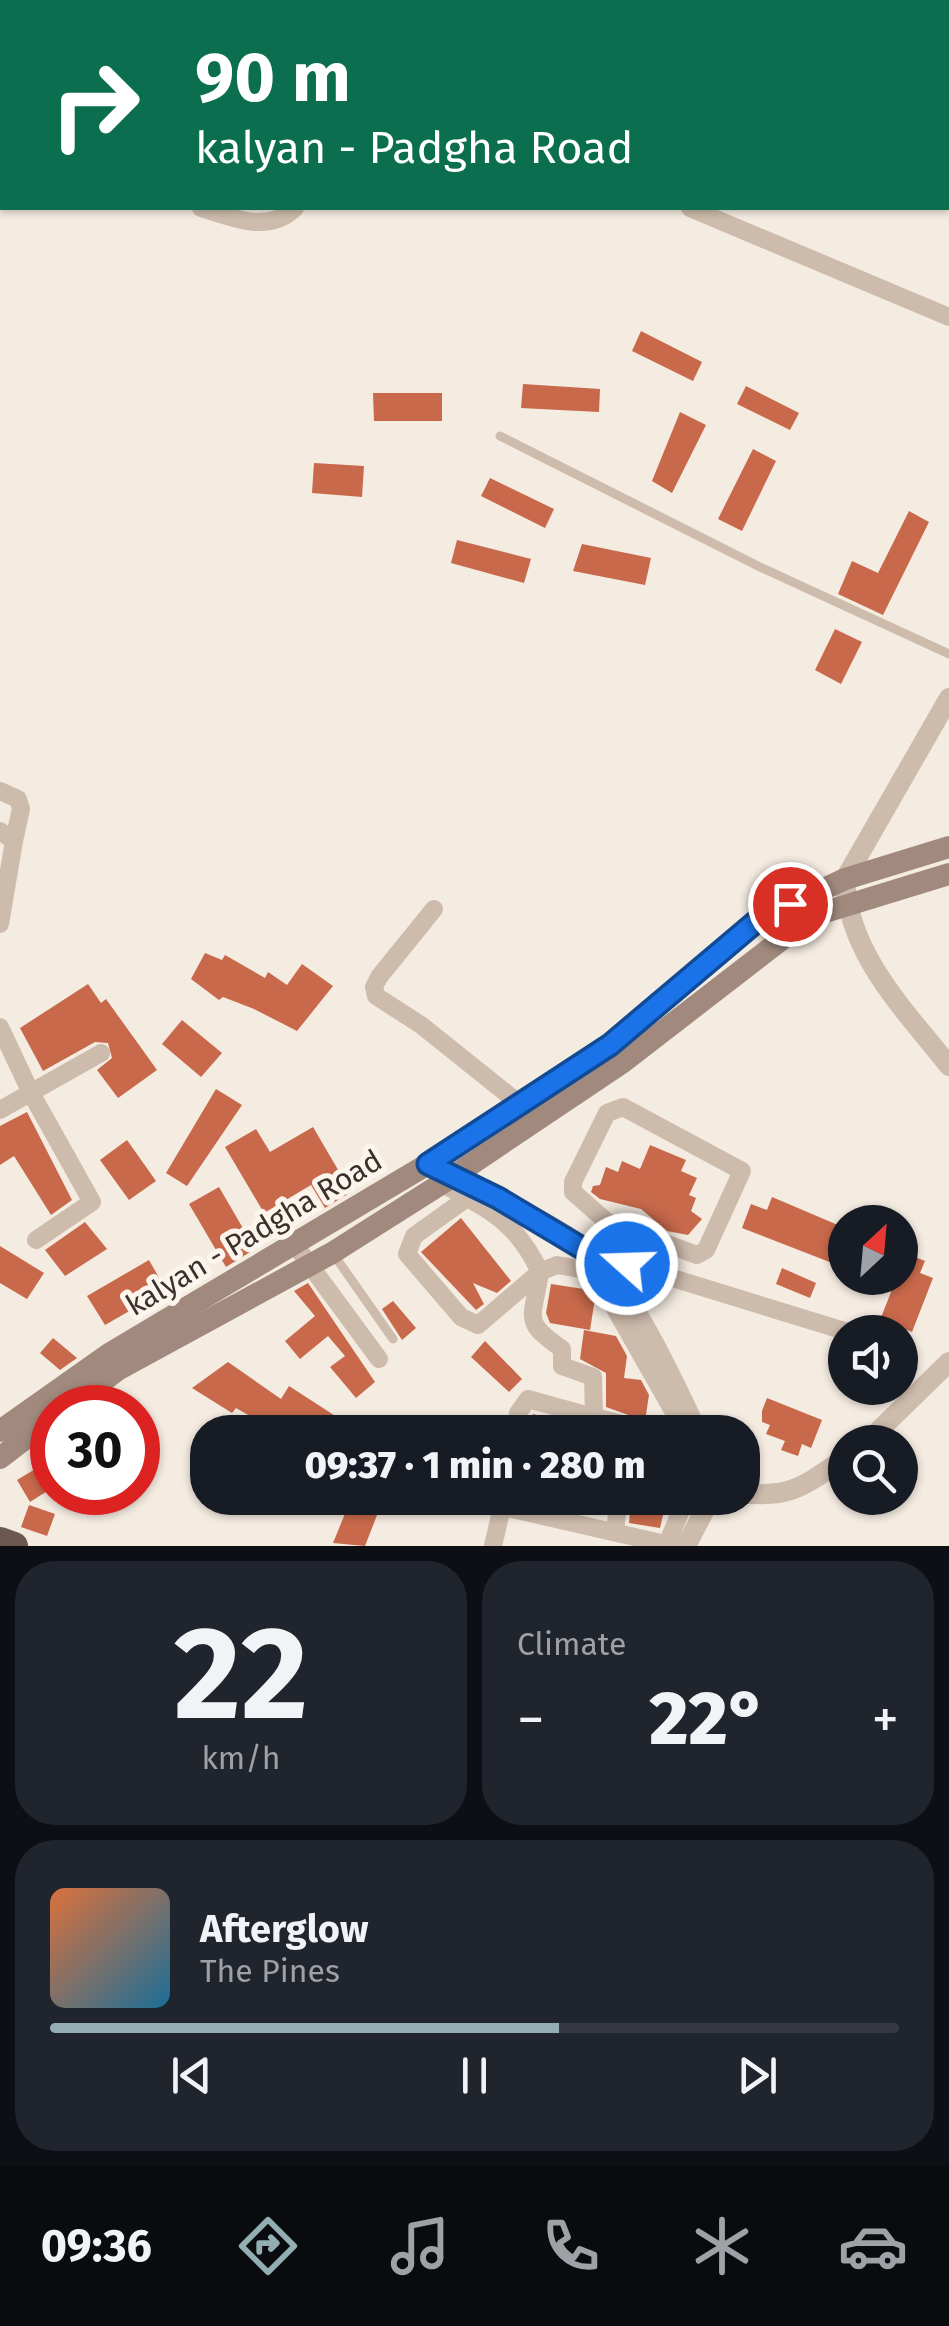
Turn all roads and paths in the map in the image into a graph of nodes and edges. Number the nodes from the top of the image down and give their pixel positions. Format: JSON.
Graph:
{"nodes":[{"id":1,"x":209,"y":210,"type":"edge"},
{"id":2,"x":293,"y":210,"type":"edge"},
{"id":3,"x":695,"y":210,"type":"edge"},
{"id":4,"x":949,"y":317,"type":"edge"},
{"id":5,"x":500,"y":436,"type":"dead end"},
{"id":6,"x":949,"y":654,"type":"edge"},
{"id":7,"x":949,"y":698,"type":"edge"},
{"id":8,"x":0,"y":791,"type":"edge"},
{"id":9,"x":7,"y":836,"type":"edge"},
{"id":10,"x":949,"y":847,"type":"edge"},
{"id":11,"x":949,"y":874,"type":"edge"},
{"id":12,"x":5,"y":878,"type":"edge"},
{"id":13,"x":845,"y":878,"type":"junction"},
{"id":14,"x":846,"y":904,"type":"junction"},
{"id":15,"x":434,"y":909,"type":"dead end"},
{"id":16,"x":0,"y":922,"type":"edge"},
{"id":17,"x":0,"y":1027,"type":"edge"},
{"id":18,"x":101,"y":1053,"type":"dead end"},
{"id":19,"x":617,"y":1054,"type":"junction"},
{"id":20,"x":949,"y":1066,"type":"edge"},
{"id":21,"x":30,"y":1092,"type":"junction"},
{"id":22,"x":520,"y":1105,"type":"junction"},
{"id":23,"x":0,"y":1110,"type":"edge"},
{"id":24,"x":440,"y":1174,"type":"junction"},
{"id":25,"x":467,"y":1198,"type":"junction"},
{"id":26,"x":607,"y":1222,"type":"junction"},
{"id":27,"x":36,"y":1240,"type":"dead end"},
{"id":28,"x":332,"y":1253,"type":"junction"},
{"id":29,"x":590,"y":1253,"type":"junction"},
{"id":30,"x":302,"y":1255,"type":"junction"},
{"id":31,"x":540,"y":1272,"type":"junction"},
{"id":32,"x":828,"y":1326,"type":"edge"},
{"id":33,"x":393,"y":1338,"type":"dead end"},
{"id":34,"x":379,"y":1359,"type":"dead end"},
{"id":35,"x":114,"y":1361,"type":"junction"},
{"id":36,"x":949,"y":1362,"type":"edge"},
{"id":37,"x":90,"y":1385,"type":"edge"},
{"id":38,"x":518,"y":1415,"type":"edge"},
{"id":39,"x":569,"y":1415,"type":"edge"},
{"id":40,"x":585,"y":1415,"type":"edge"},
{"id":41,"x":676,"y":1415,"type":"edge"},
{"id":42,"x":689,"y":1415,"type":"edge"},
{"id":43,"x":884,"y":1425,"type":"edge"},
{"id":44,"x":0,"y":1431,"type":"edge"},
{"id":45,"x":30,"y":1435,"type":"edge"},
{"id":46,"x":0,"y":1458,"type":"edge"},
{"id":47,"x":828,"y":1469,"type":"edge"},
{"id":48,"x":760,"y":1495,"type":"edge"},
{"id":49,"x":500,"y":1515,"type":"edge"},
{"id":50,"x":547,"y":1515,"type":"edge"},
{"id":51,"x":560,"y":1515,"type":"edge"},
{"id":52,"x":682,"y":1515,"type":"edge"},
{"id":53,"x":698,"y":1515,"type":"edge"},
{"id":54,"x":559,"y":1519,"type":"junction"},
{"id":55,"x":604,"y":1535,"type":"edge"},
{"id":56,"x":0,"y":1541,"type":"edge"},
{"id":57,"x":676,"y":1545,"type":"edge"},
{"id":58,"x":14,"y":1546,"type":"edge"},
{"id":59,"x":493,"y":1546,"type":"edge"}],
"edges":[{"from":1,"to":2,"type":"street"},
{"from":3,"to":4,"type":"street"},
{"from":5,"to":6,"type":"lane"},
{"from":7,"to":13,"type":"street"},
{"from":8,"to":9,"type":"street"},
{"from":9,"to":12,"type":"street"},
{"from":10,"to":13,"type":"main road","name":"kalyan - Padgha Road"},
{"from":11,"to":14,"type":"main road"},
{"from":12,"to":16,"type":"street"},
{"from":13,"to":14,"type":"street"},
{"from":13,"to":19,"type":"main road","name":"kalyan - Padgha Road"},
{"from":14,"to":19,"type":"main road"},
{"from":14,"to":20,"type":"street"},
{"from":15,"to":22,"type":"street"},
{"from":17,"to":21,"type":"street"},
{"from":18,"to":21,"type":"street"},
{"from":19,"to":22,"type":"main road","name":"kalyan - Padgha Road"},
{"from":19,"to":24,"type":"main road"},
{"from":21,"to":23,"type":"street"},
{"from":21,"to":27,"type":"street"},
{"from":22,"to":24,"type":"main road","name":"kalyan - Padgha Road"},
{"from":24,"to":25,"type":"street"},
{"from":24,"to":28,"type":"main road"},
{"from":24,"to":29,"type":"street"},
{"from":24,"to":30,"type":"main road","name":"kalyan - Padgha Road"},
{"from":25,"to":31,"type":"street"},
{"from":25,"to":31,"type":"street"},
{"from":26,"to":26,"type":"street"},
{"from":26,"to":29,"type":"street"},
{"from":28,"to":30,"type":"main road"},
{"from":28,"to":33,"type":"lane"},
{"from":29,"to":32,"type":"street"},
{"from":29,"to":42,"type":"street"},
{"from":30,"to":34,"type":"street"},
{"from":30,"to":35,"type":"main road","name":"kalyan - Padgha Road"},
{"from":31,"to":40,"type":"street"},
{"from":31,"to":41,"type":"street"},
{"from":35,"to":37,"type":"main road"},
{"from":35,"to":44,"type":"main road","name":"kalyan - Padgha Road"},
{"from":36,"to":43,"type":"street"},
{"from":38,"to":39,"type":"street"},
{"from":45,"to":46,"type":"main road"},
{"from":47,"to":48,"type":"street"},
{"from":49,"to":59,"type":"street"},
{"from":50,"to":54,"type":"street"},
{"from":51,"to":54,"type":"street"},
{"from":52,"to":57,"type":"street"},
{"from":53,"to":57,"type":"street"},
{"from":54,"to":55,"type":"street"},
{"from":55,"to":57,"type":"street"},
{"from":56,"to":58,"type":"highway"}]}
